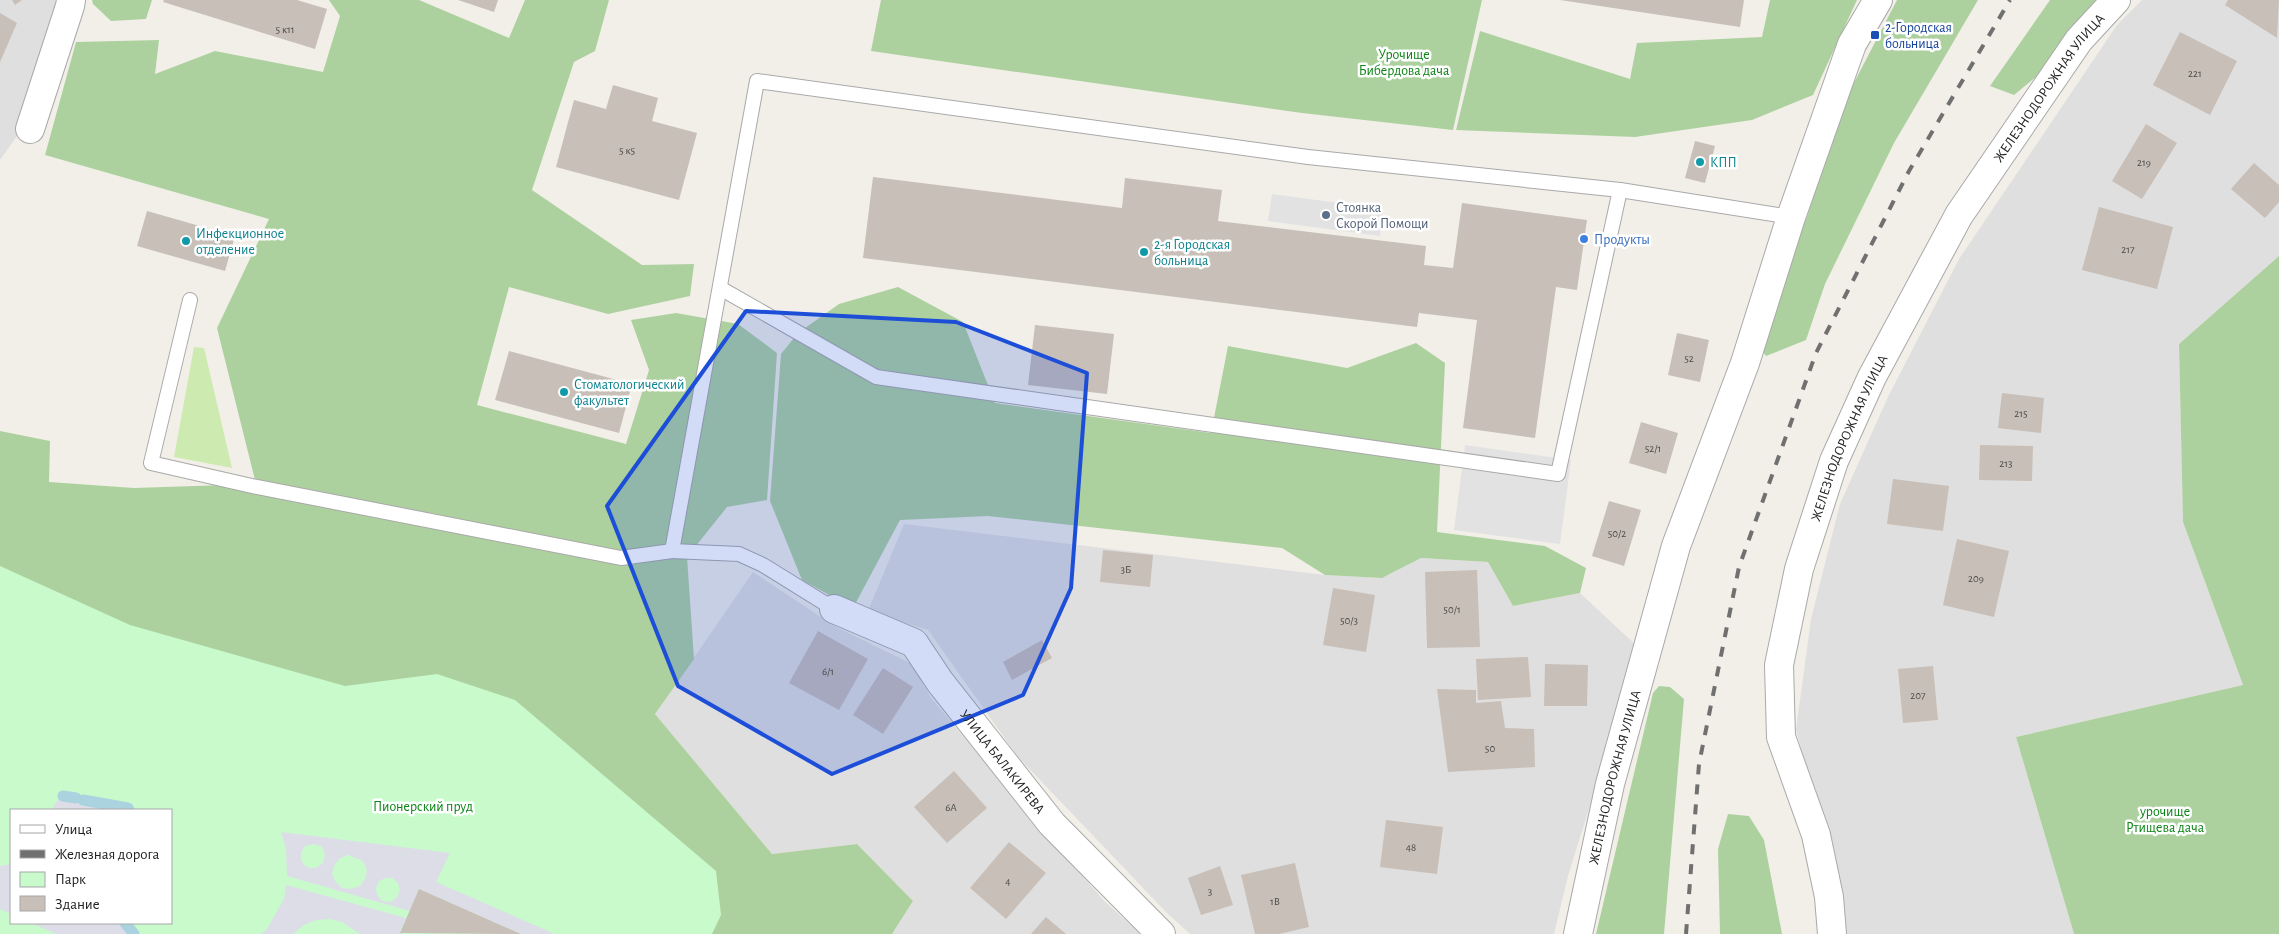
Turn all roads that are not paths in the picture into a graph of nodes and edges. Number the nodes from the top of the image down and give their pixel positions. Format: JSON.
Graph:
{"nodes":[{"id":1,"x":71,"y":0,"type":"edge"},
{"id":2,"x":1878,"y":0,"type":"edge"},
{"id":3,"x":2116,"y":0,"type":"edge"},
{"id":4,"x":30,"y":129,"type":"dead end"},
{"id":5,"x":1620,"y":190,"type":"junction"},
{"id":6,"x":1791,"y":217,"type":"junction"},
{"id":7,"x":720,"y":288,"type":"junction"},
{"id":8,"x":190,"y":300,"type":"dead end"},
{"id":9,"x":672,"y":551,"type":"junction"},
{"id":10,"x":834,"y":609,"type":"joint"},
{"id":11,"x":1161,"y":934,"type":"edge"},
{"id":12,"x":1578,"y":934,"type":"edge"},
{"id":13,"x":1832,"y":934,"type":"edge"}],
"edges":[{"from":1,"to":4,"type":"street"},
{"from":2,"to":6,"type":"street","name":"ЖЕЛЕЗНОДОРОЖНАЯ УЛИЦА"},
{"from":3,"to":13,"type":"street","name":"ЖЕЛЕЗНОДОРОЖНАЯ УЛИЦА"},
{"from":5,"to":6,"type":"lane"},
{"from":5,"to":7,"type":"lane"},
{"from":5,"to":7,"type":"lane"},
{"from":6,"to":12,"type":"street","name":"ЖЕЛЕЗНОДОРОЖНАЯ УЛИЦА"},
{"from":7,"to":9,"type":"lane"},
{"from":8,"to":9,"type":"lane"},
{"from":9,"to":10,"type":"lane"},
{"from":10,"to":11,"type":"street","name":"УЛИЦА БАЛАКИРЕВА"}]}
